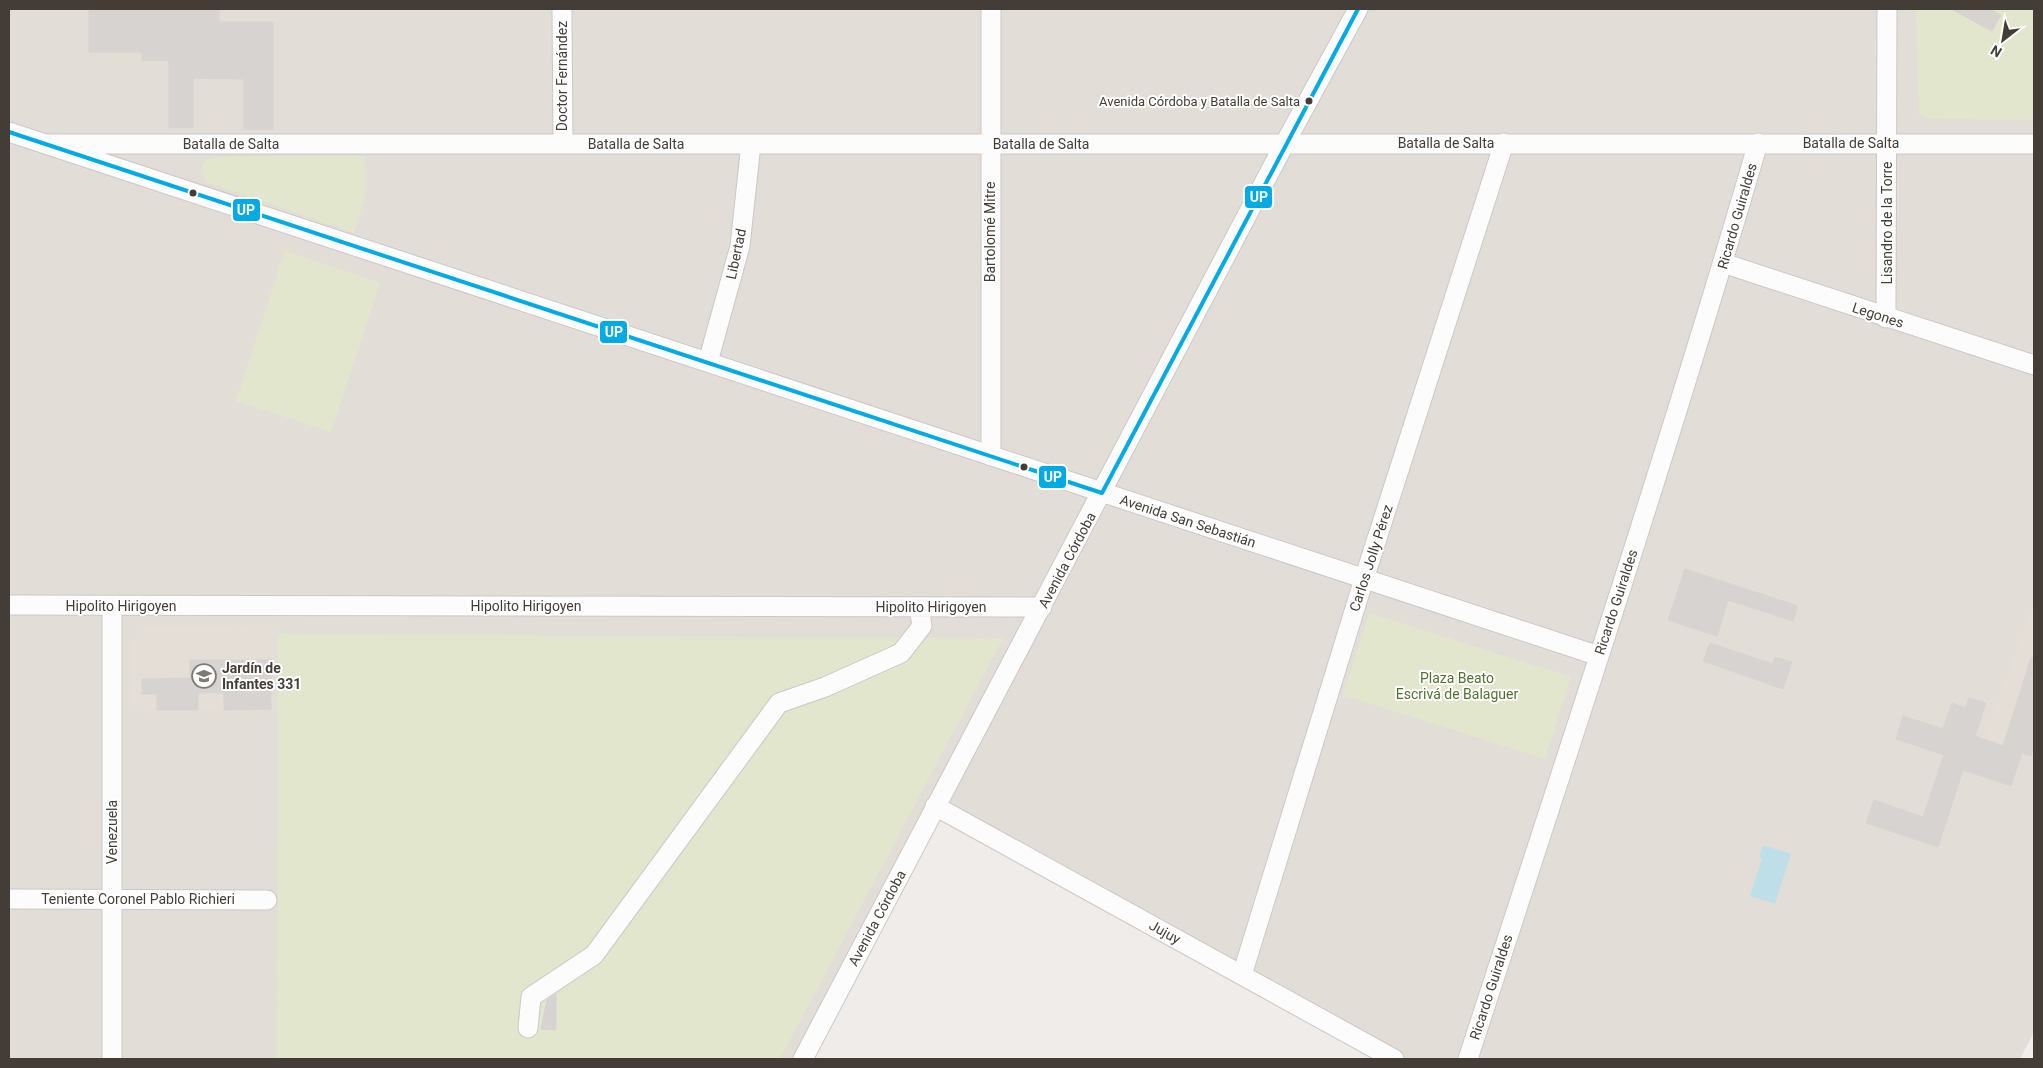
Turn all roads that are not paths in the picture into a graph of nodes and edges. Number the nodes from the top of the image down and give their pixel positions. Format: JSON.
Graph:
{"nodes":[{"id":1,"x":562,"y":9,"type":"edge"},
{"id":2,"x":991,"y":9,"type":"edge"},
{"id":3,"x":1358,"y":9,"type":"edge"},
{"id":4,"x":1887,"y":9,"type":"edge"},
{"id":5,"x":9,"y":132,"type":"edge"},
{"id":6,"x":1285,"y":143,"type":"junction"},
{"id":7,"x":1504,"y":143,"type":"junction"},
{"id":8,"x":1758,"y":143,"type":"junction"},
{"id":9,"x":1887,"y":143,"type":"junction"},
{"id":10,"x":48,"y":144,"type":"junction"},
{"id":11,"x":563,"y":144,"type":"junction"},
{"id":12,"x":751,"y":144,"type":"junction"},
{"id":13,"x":990,"y":144,"type":"junction"},
{"id":14,"x":2034,"y":144,"type":"edge"},
{"id":15,"x":1723,"y":263,"type":"junction"},
{"id":16,"x":1886,"y":318,"type":"junction"},
{"id":17,"x":708,"y":362,"type":"junction"},
{"id":18,"x":2034,"y":365,"type":"edge"},
{"id":19,"x":991,"y":456,"type":"junction"},
{"id":20,"x":1102,"y":493,"type":"junction"},
{"id":21,"x":1364,"y":579,"type":"junction"},
{"id":22,"x":9,"y":606,"type":"edge"},
{"id":23,"x":112,"y":606,"type":"junction"},
{"id":24,"x":919,"y":607,"type":"junction"},
{"id":25,"x":1042,"y":607,"type":"junction"},
{"id":26,"x":1599,"y":656,"type":"junction"},
{"id":27,"x":936,"y":806,"type":"junction"},
{"id":28,"x":9,"y":899,"type":"edge"},
{"id":29,"x":112,"y":899,"type":"junction"},
{"id":30,"x":267,"y":900,"type":"dead end"},
{"id":31,"x":1242,"y":975,"type":"junction"},
{"id":32,"x":528,"y":1028,"type":"dead end"},
{"id":33,"x":112,"y":1059,"type":"edge"},
{"id":34,"x":803,"y":1059,"type":"edge"},
{"id":35,"x":1394,"y":1059,"type":"edge"},
{"id":36,"x":1468,"y":1059,"type":"edge"}],
"edges":[{"from":1,"to":11,"type":"street","name":"Doctor Fernández"},
{"from":2,"to":13,"type":"street","name":"Bartolomé Mitre"},
{"from":3,"to":6,"type":"street","name":"Avenida Córdoba"},
{"from":4,"to":9,"type":"street","name":"Lisandro de la Torre"},
{"from":5,"to":10,"type":"street","name":"Avenida San Sebastián"},
{"from":6,"to":7,"type":"street","name":"Batalla de Salta"},
{"from":6,"to":13,"type":"street","name":"Batalla de Salta"},
{"from":6,"to":20,"type":"street","name":"Avenida Córdoba"},
{"from":7,"to":8,"type":"street","name":"Batalla de Salta"},
{"from":7,"to":21,"type":"street","name":"Carlos Jolly Pérez"},
{"from":8,"to":9,"type":"street","name":"Batalla de Salta"},
{"from":8,"to":15,"type":"street","name":"Ricardo Guiraldes"},
{"from":9,"to":14,"type":"street","name":"Batalla de Salta"},
{"from":9,"to":16,"type":"street","name":"Lisandro de la Torre"},
{"from":10,"to":11,"type":"street","name":"Batalla de Salta"},
{"from":10,"to":17,"type":"street","name":"Avenida San Sebastián"},
{"from":11,"to":12,"type":"street","name":"Batalla de Salta"},
{"from":12,"to":13,"type":"street","name":"Batalla de Salta"},
{"from":12,"to":17,"type":"street","name":"Libertad"},
{"from":13,"to":19,"type":"street","name":"Bartolomé Mitre"},
{"from":15,"to":16,"type":"street","name":"Legones"},
{"from":15,"to":26,"type":"street","name":"Ricardo Guiraldes"},
{"from":16,"to":18,"type":"street","name":"Legones"},
{"from":17,"to":19,"type":"street","name":"Avenida San Sebastián"},
{"from":19,"to":20,"type":"street","name":"Avenida San Sebastián"},
{"from":20,"to":21,"type":"street","name":"Avenida San Sebastián"},
{"from":20,"to":25,"type":"street","name":"Avenida Córdoba"},
{"from":21,"to":26,"type":"street","name":"Avenida San Sebastián"},
{"from":21,"to":31,"type":"street","name":"Carlos Jolly Pérez"},
{"from":22,"to":23,"type":"street","name":"Hipolito Hirigoyen"},
{"from":23,"to":24,"type":"street","name":"Hipolito Hirigoyen"},
{"from":23,"to":29,"type":"street","name":"Venezuela"},
{"from":24,"to":25,"type":"street","name":"Hipolito Hirigoyen"},
{"from":24,"to":32,"type":"street"},
{"from":25,"to":27,"type":"street","name":"Avenida Córdoba"},
{"from":26,"to":36,"type":"street","name":"Ricardo Guiraldes"},
{"from":27,"to":31,"type":"street","name":"Jujuy"},
{"from":27,"to":34,"type":"street","name":"Avenida Córdoba"},
{"from":28,"to":29,"type":"street","name":"Teniente Coronel Pablo Richieri"},
{"from":29,"to":30,"type":"street","name":"Teniente Coronel Pablo Richieri"},
{"from":29,"to":33,"type":"street","name":"Venezuela"},
{"from":31,"to":35,"type":"street","name":"Jujuy"}]}
